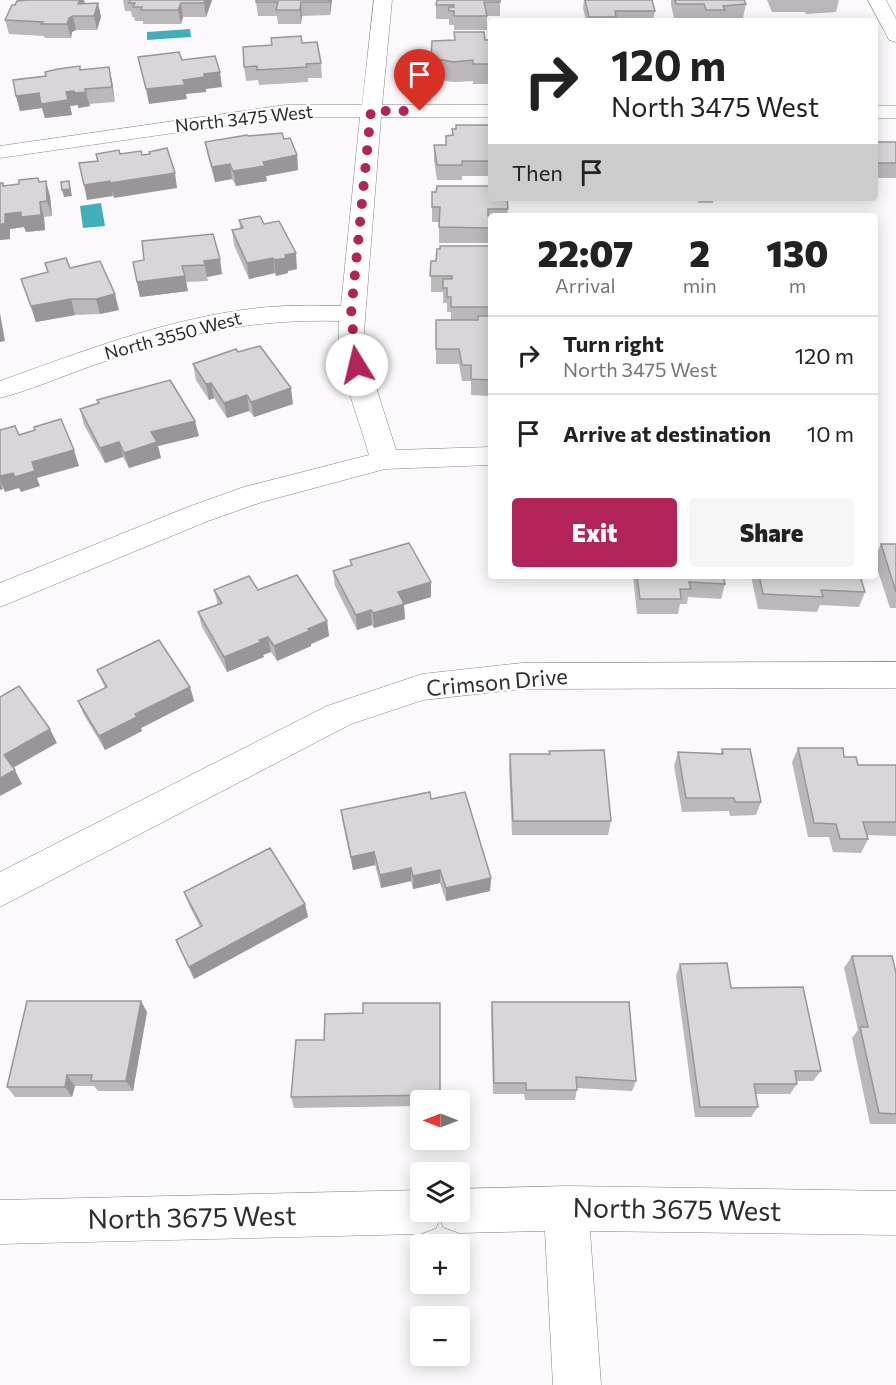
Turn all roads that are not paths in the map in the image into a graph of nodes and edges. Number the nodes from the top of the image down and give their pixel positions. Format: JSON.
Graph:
{"nodes":[{"id":1,"x":383,"y":0,"type":"edge"},
{"id":2,"x":877,"y":0,"type":"edge"},
{"id":3,"x":896,"y":36,"type":"edge"},
{"id":4,"x":371,"y":111,"type":"junction"},
{"id":5,"x":488,"y":111,"type":"edge"},
{"id":6,"x":878,"y":112,"type":"edge"},
{"id":7,"x":896,"y":112,"type":"edge"},
{"id":8,"x":0,"y":152,"type":"edge"},
{"id":9,"x":351,"y":314,"type":"junction"},
{"id":10,"x":0,"y":390,"type":"edge"},
{"id":11,"x":488,"y":456,"type":"edge"},
{"id":12,"x":385,"y":460,"type":"junction"},
{"id":13,"x":0,"y":596,"type":"edge"},
{"id":14,"x":896,"y":675,"type":"edge"},
{"id":15,"x":0,"y":890,"type":"edge"},
{"id":16,"x":566,"y":1208,"type":"junction"},
{"id":17,"x":470,"y":1211,"type":"edge"},
{"id":18,"x":410,"y":1212,"type":"edge"},
{"id":19,"x":896,"y":1213,"type":"edge"},
{"id":20,"x":0,"y":1222,"type":"edge"},
{"id":21,"x":577,"y":1385,"type":"edge"}],
"edges":[{"from":1,"to":4,"type":"street"},
{"from":2,"to":3,"type":"street"},
{"from":4,"to":5,"type":"street","name":"North 3475 West"},
{"from":4,"to":8,"type":"street","name":"North 3475 West"},
{"from":4,"to":9,"type":"street"},
{"from":6,"to":7,"type":"street"},
{"from":9,"to":10,"type":"street","name":"North 3550 West"},
{"from":9,"to":12,"type":"street"},
{"from":11,"to":12,"type":"street"},
{"from":12,"to":13,"type":"street"},
{"from":14,"to":15,"type":"street","name":"Crimson Drive"},
{"from":16,"to":17,"type":"street","name":"North 3675 West"},
{"from":16,"to":19,"type":"street","name":"North 3675 West"},
{"from":16,"to":21,"type":"street"},
{"from":18,"to":20,"type":"street","name":"North 3675 West"}]}
